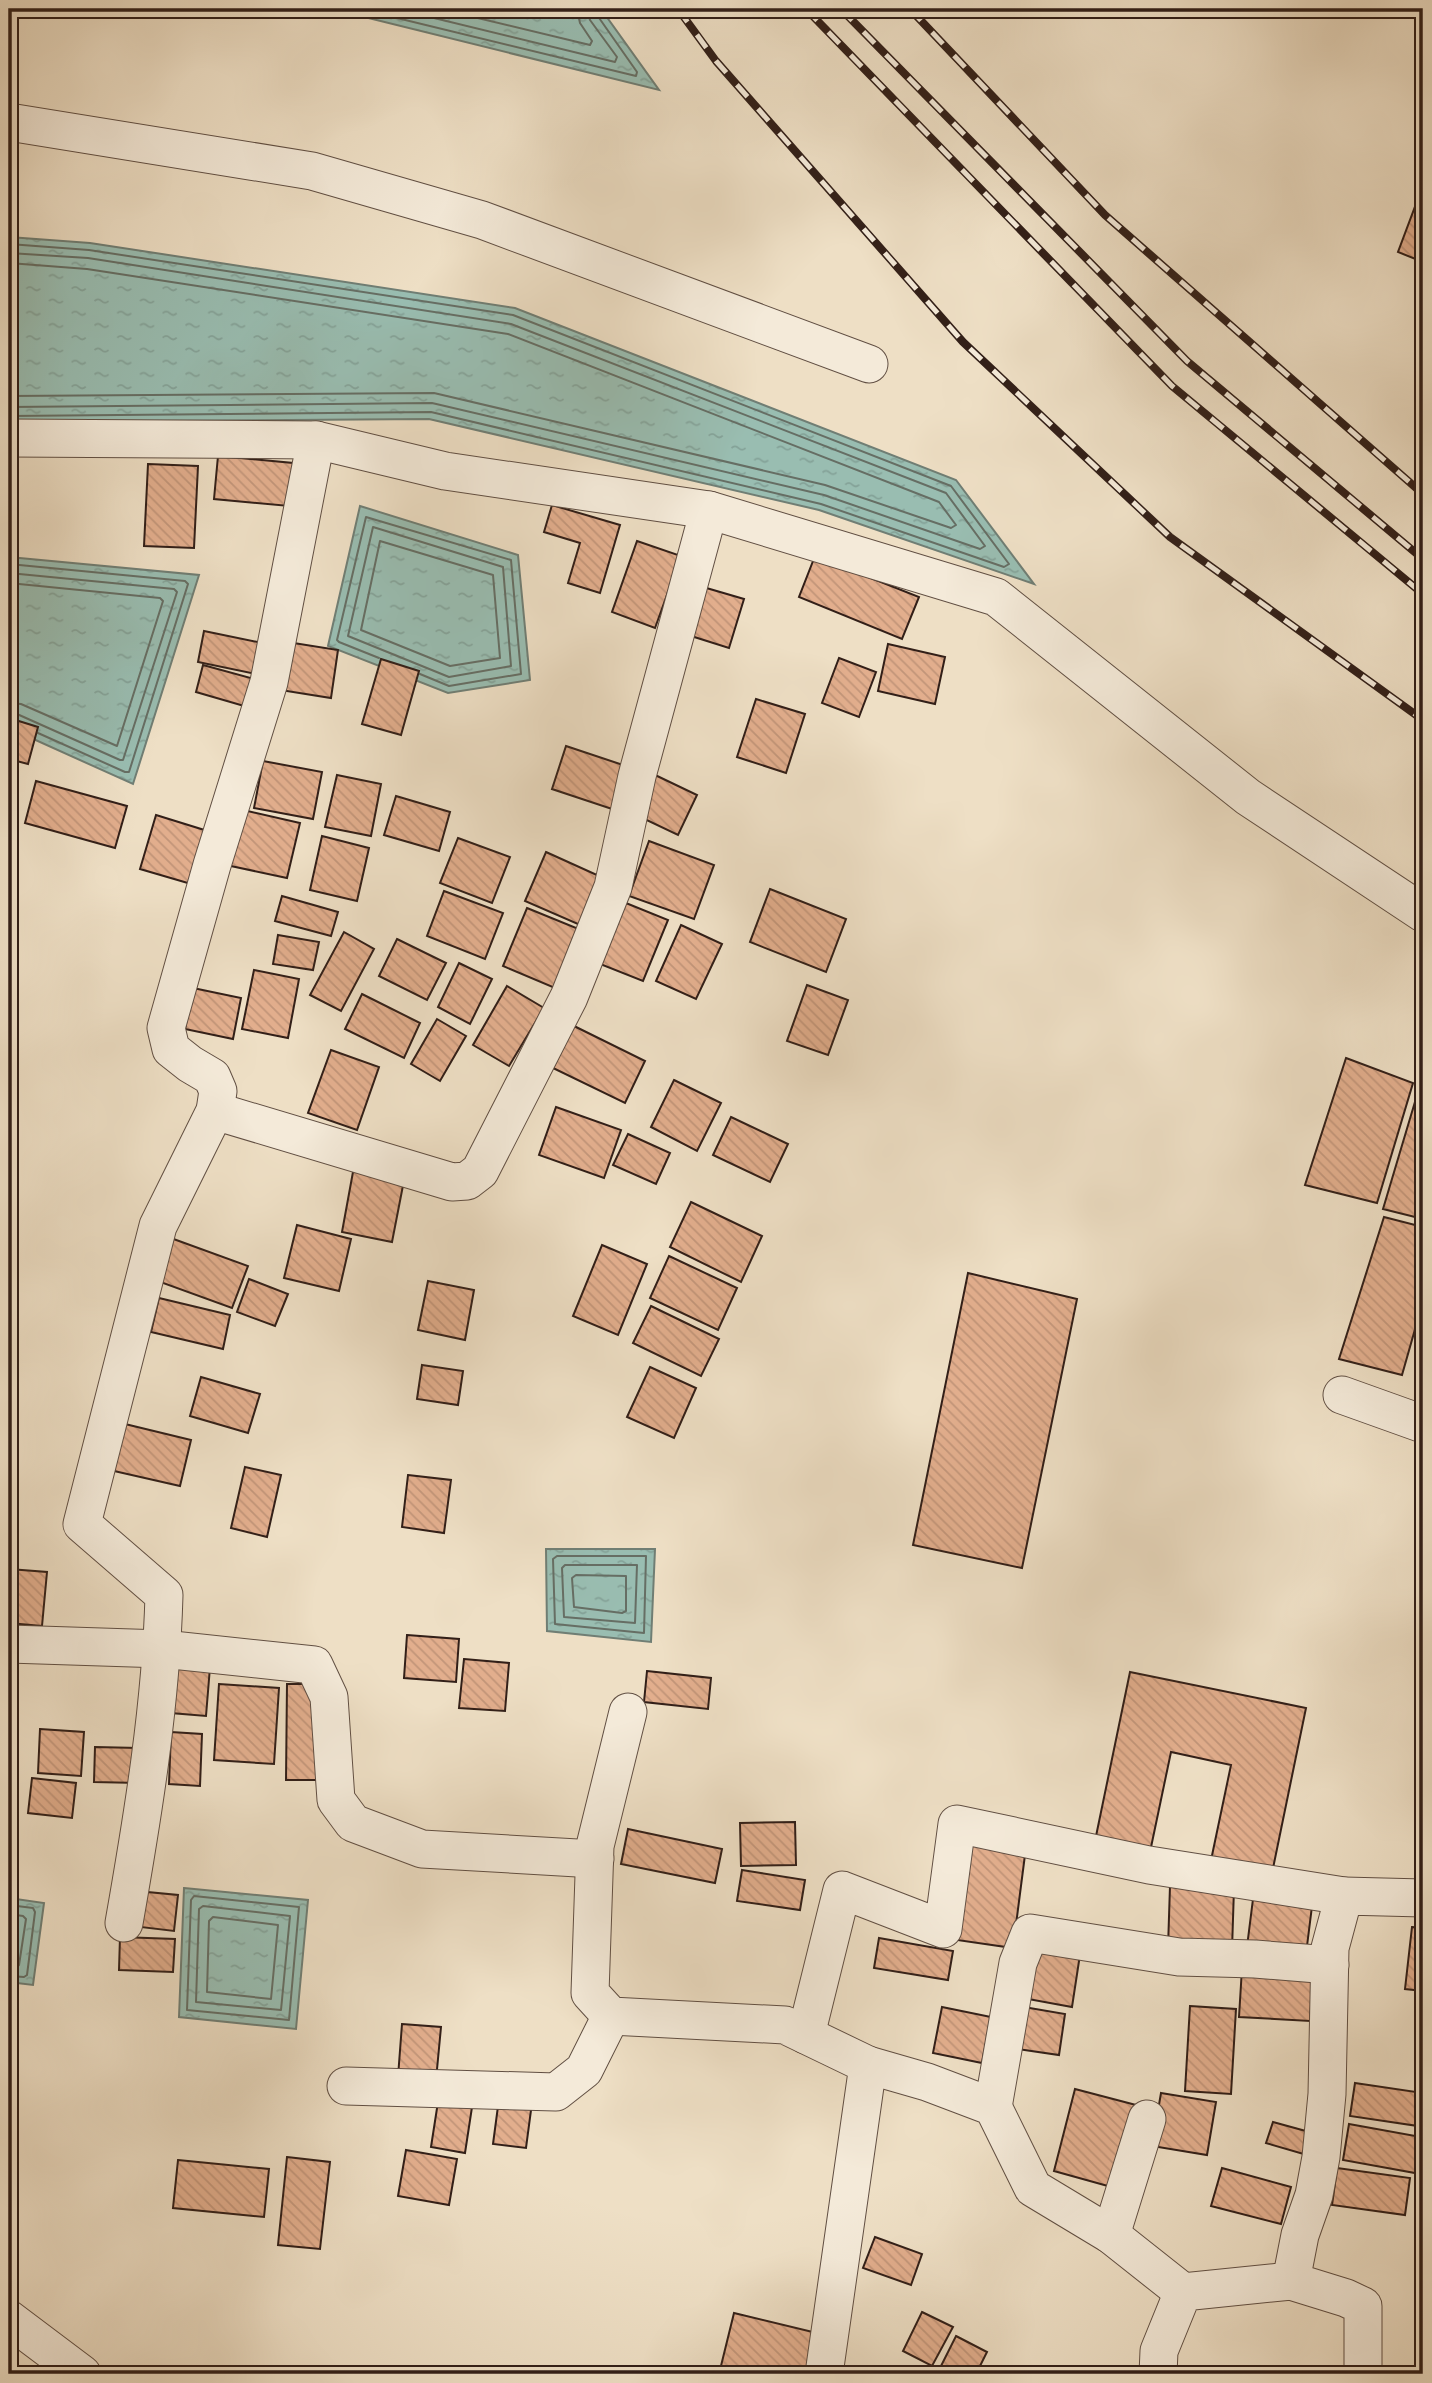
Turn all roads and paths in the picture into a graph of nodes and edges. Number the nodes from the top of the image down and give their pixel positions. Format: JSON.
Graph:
{"nodes":[{"id":1,"x":9,"y":122,"type":"edge"},
{"id":2,"x":869,"y":364,"type":"dead end"},
{"id":3,"x":9,"y":438,"type":"edge"},
{"id":4,"x":316,"y":440,"type":"junction"},
{"id":5,"x":709,"y":510,"type":"junction"},
{"id":6,"x":1423,"y":913,"type":"edge"},
{"id":7,"x":215,"y":1111,"type":"junction"},
{"id":8,"x":1342,"y":1395,"type":"dead end"},
{"id":9,"x":1423,"y":1424,"type":"edge"},
{"id":10,"x":9,"y":1644,"type":"edge"},
{"id":11,"x":163,"y":1649,"type":"junction"},
{"id":12,"x":628,"y":1712,"type":"dead end"},
{"id":13,"x":595,"y":1859,"type":"junction"},
{"id":14,"x":1344,"y":1896,"type":"junction"},
{"id":15,"x":1423,"y":1898,"type":"edge"},
{"id":16,"x":124,"y":1923,"type":"dead end"},
{"id":17,"x":1330,"y":1965,"type":"junction"},
{"id":18,"x":611,"y":2016,"type":"junction"},
{"id":19,"x":806,"y":2035,"type":"junction"},
{"id":20,"x":868,"y":2065,"type":"junction"},
{"id":21,"x":346,"y":2086,"type":"dead end"},
{"id":22,"x":993,"y":2107,"type":"junction"},
{"id":23,"x":1147,"y":2119,"type":"dead end"},
{"id":24,"x":1111,"y":2235,"type":"junction"},
{"id":25,"x":1291,"y":2281,"type":"junction"},
{"id":26,"x":1183,"y":2292,"type":"junction"},
{"id":27,"x":9,"y":2319,"type":"edge"},
{"id":28,"x":82,"y":2374,"type":"edge"},
{"id":29,"x":824,"y":2374,"type":"edge"},
{"id":30,"x":1158,"y":2374,"type":"edge"},
{"id":31,"x":1363,"y":2374,"type":"edge"}],
"edges":[{"from":1,"to":2,"type":"street"},
{"from":3,"to":4,"type":"street"},
{"from":4,"to":5,"type":"street"},
{"from":4,"to":7,"type":"street"},
{"from":5,"to":6,"type":"street"},
{"from":5,"to":7,"type":"street"},
{"from":7,"to":11,"type":"street"},
{"from":8,"to":9,"type":"street"},
{"from":10,"to":11,"type":"street"},
{"from":11,"to":13,"type":"street"},
{"from":11,"to":16,"type":"street"},
{"from":12,"to":13,"type":"street"},
{"from":13,"to":18,"type":"street"},
{"from":14,"to":15,"type":"street"},
{"from":14,"to":17,"type":"street"},
{"from":14,"to":19,"type":"street"},
{"from":17,"to":22,"type":"street"},
{"from":17,"to":25,"type":"street"},
{"from":18,"to":19,"type":"street"},
{"from":18,"to":21,"type":"street"},
{"from":19,"to":20,"type":"street"},
{"from":20,"to":22,"type":"street"},
{"from":20,"to":29,"type":"street"},
{"from":22,"to":24,"type":"street"},
{"from":23,"to":24,"type":"street"},
{"from":24,"to":26,"type":"street"},
{"from":25,"to":26,"type":"street"},
{"from":25,"to":31,"type":"street"},
{"from":26,"to":30,"type":"street"},
{"from":27,"to":28,"type":"street"}]}
